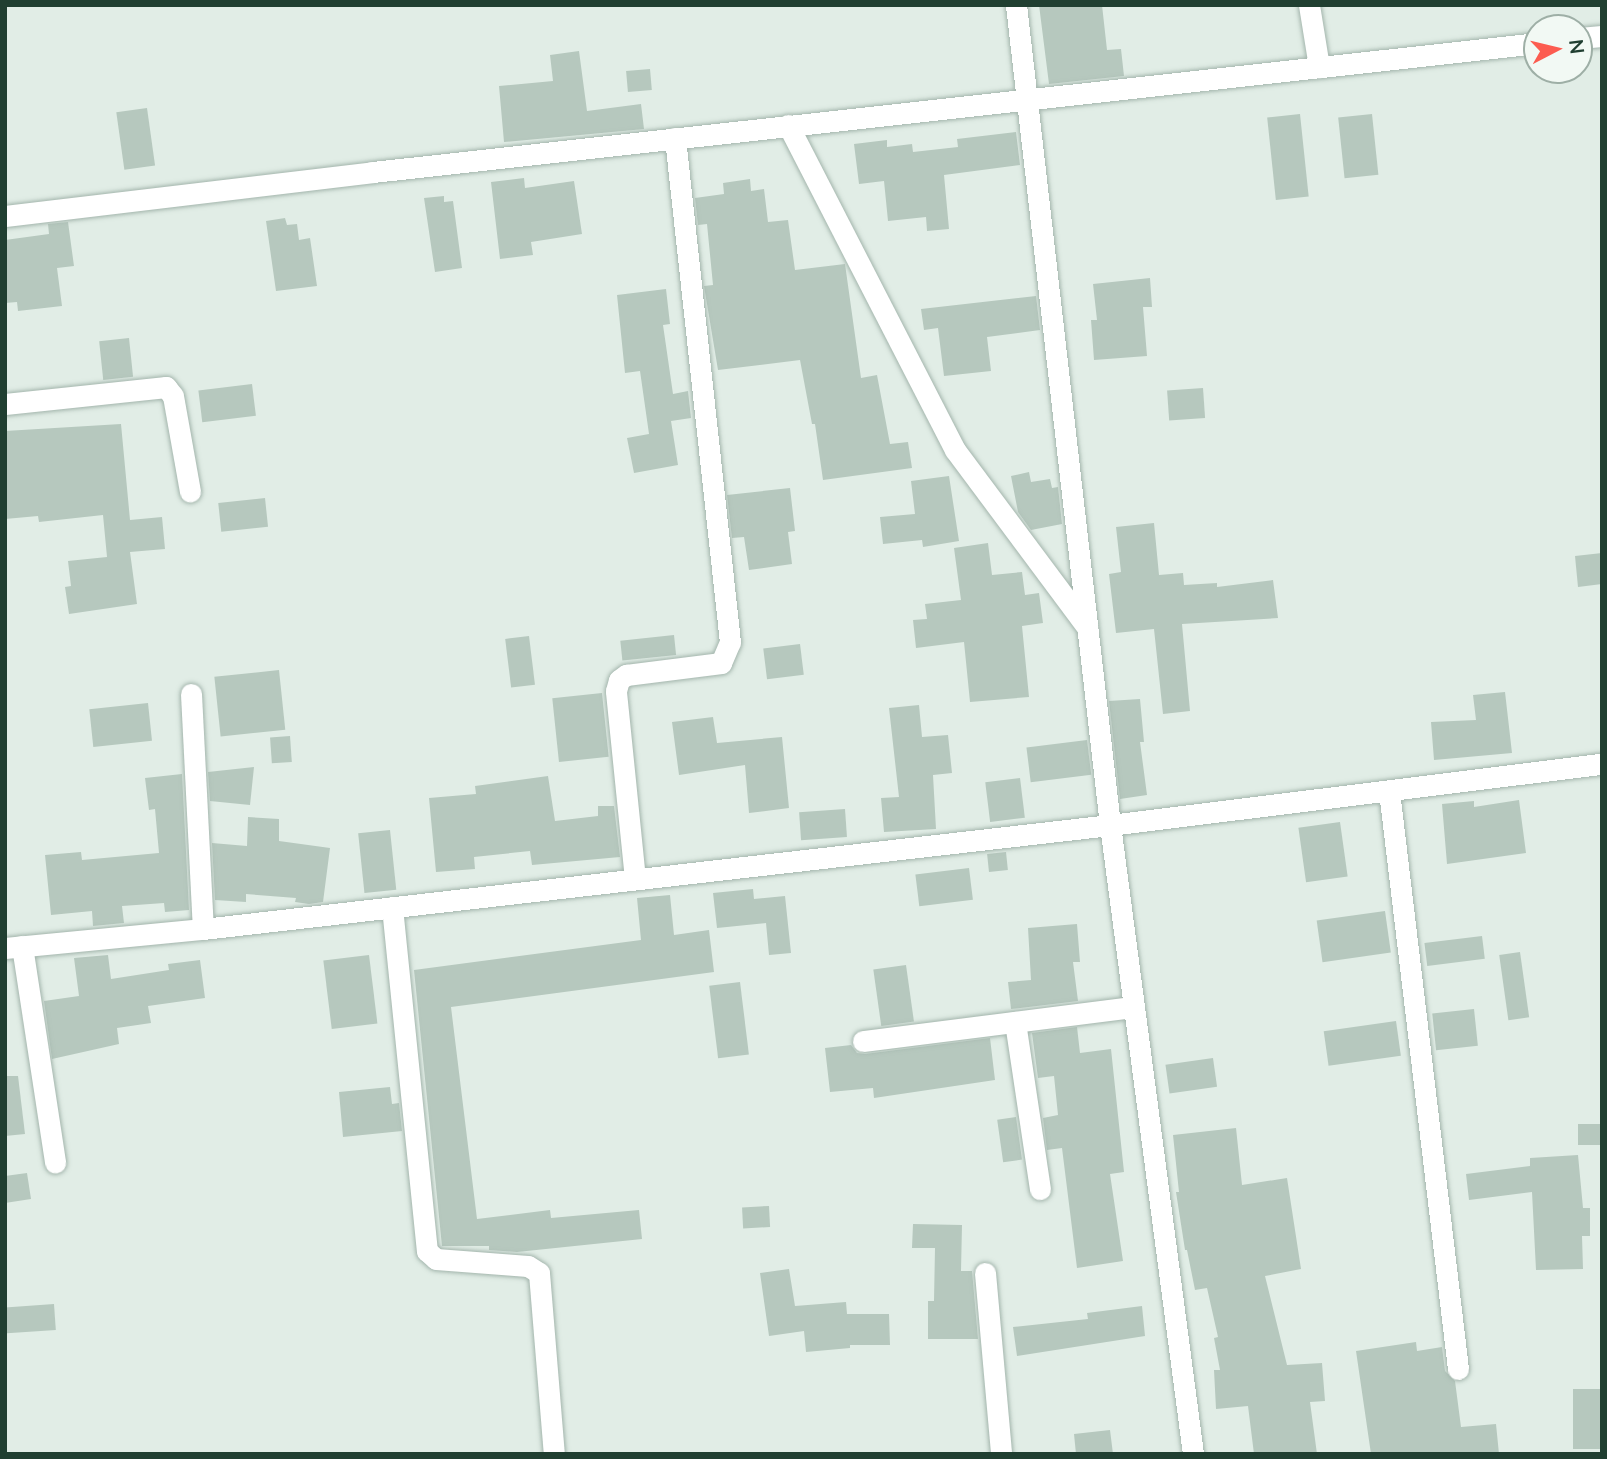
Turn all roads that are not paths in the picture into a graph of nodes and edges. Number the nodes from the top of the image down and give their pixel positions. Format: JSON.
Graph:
{"nodes":[{"id":1,"x":1016,"y":5,"type":"edge"},
{"id":2,"x":1309,"y":5,"type":"edge"},
{"id":3,"x":1523,"y":45,"type":"edge"},
{"id":4,"x":1319,"y":67,"type":"junction"},
{"id":5,"x":1026,"y":99,"type":"junction"},
{"id":6,"x":788,"y":125,"type":"junction"},
{"id":7,"x":674,"y":138,"type":"junction"},
{"id":8,"x":5,"y":216,"type":"edge"},
{"id":9,"x":5,"y":404,"type":"edge"},
{"id":10,"x":190,"y":491,"type":"dead end"},
{"id":11,"x":1088,"y":627,"type":"junction"},
{"id":12,"x":191,"y":694,"type":"dead end"},
{"id":13,"x":1602,"y":764,"type":"edge"},
{"id":14,"x":1389,"y":791,"type":"junction"},
{"id":15,"x":1110,"y":825,"type":"junction"},
{"id":16,"x":635,"y":879,"type":"junction"},
{"id":17,"x":392,"y":907,"type":"junction"},
{"id":18,"x":203,"y":929,"type":"junction"},
{"id":19,"x":14,"y":947,"type":"edge"},
{"id":20,"x":1134,"y":1007,"type":"junction"},
{"id":21,"x":1015,"y":1022,"type":"junction"},
{"id":22,"x":863,"y":1041,"type":"dead end"},
{"id":23,"x":55,"y":1162,"type":"dead end"},
{"id":24,"x":1040,"y":1188,"type":"dead end"},
{"id":25,"x":985,"y":1273,"type":"dead end"},
{"id":26,"x":1458,"y":1369,"type":"dead end"},
{"id":27,"x":554,"y":1454,"type":"edge"},
{"id":28,"x":1001,"y":1454,"type":"edge"},
{"id":29,"x":1193,"y":1454,"type":"edge"}],
"edges":[{"from":1,"to":5,"type":"street"},
{"from":2,"to":4,"type":"street"},
{"from":3,"to":4,"type":"street"},
{"from":4,"to":5,"type":"street"},
{"from":5,"to":6,"type":"street"},
{"from":5,"to":11,"type":"street"},
{"from":6,"to":7,"type":"street"},
{"from":6,"to":11,"type":"street"},
{"from":7,"to":8,"type":"street"},
{"from":7,"to":16,"type":"street"},
{"from":9,"to":10,"type":"street"},
{"from":11,"to":15,"type":"street"},
{"from":12,"to":18,"type":"street"},
{"from":13,"to":14,"type":"street"},
{"from":14,"to":15,"type":"street"},
{"from":14,"to":26,"type":"street"},
{"from":15,"to":16,"type":"street"},
{"from":15,"to":20,"type":"street"},
{"from":16,"to":17,"type":"street"},
{"from":17,"to":18,"type":"street"},
{"from":17,"to":27,"type":"street"},
{"from":18,"to":19,"type":"street"},
{"from":19,"to":23,"type":"street"},
{"from":20,"to":21,"type":"street"},
{"from":20,"to":29,"type":"street"},
{"from":21,"to":22,"type":"street"},
{"from":21,"to":24,"type":"street"},
{"from":25,"to":28,"type":"street"}]}
